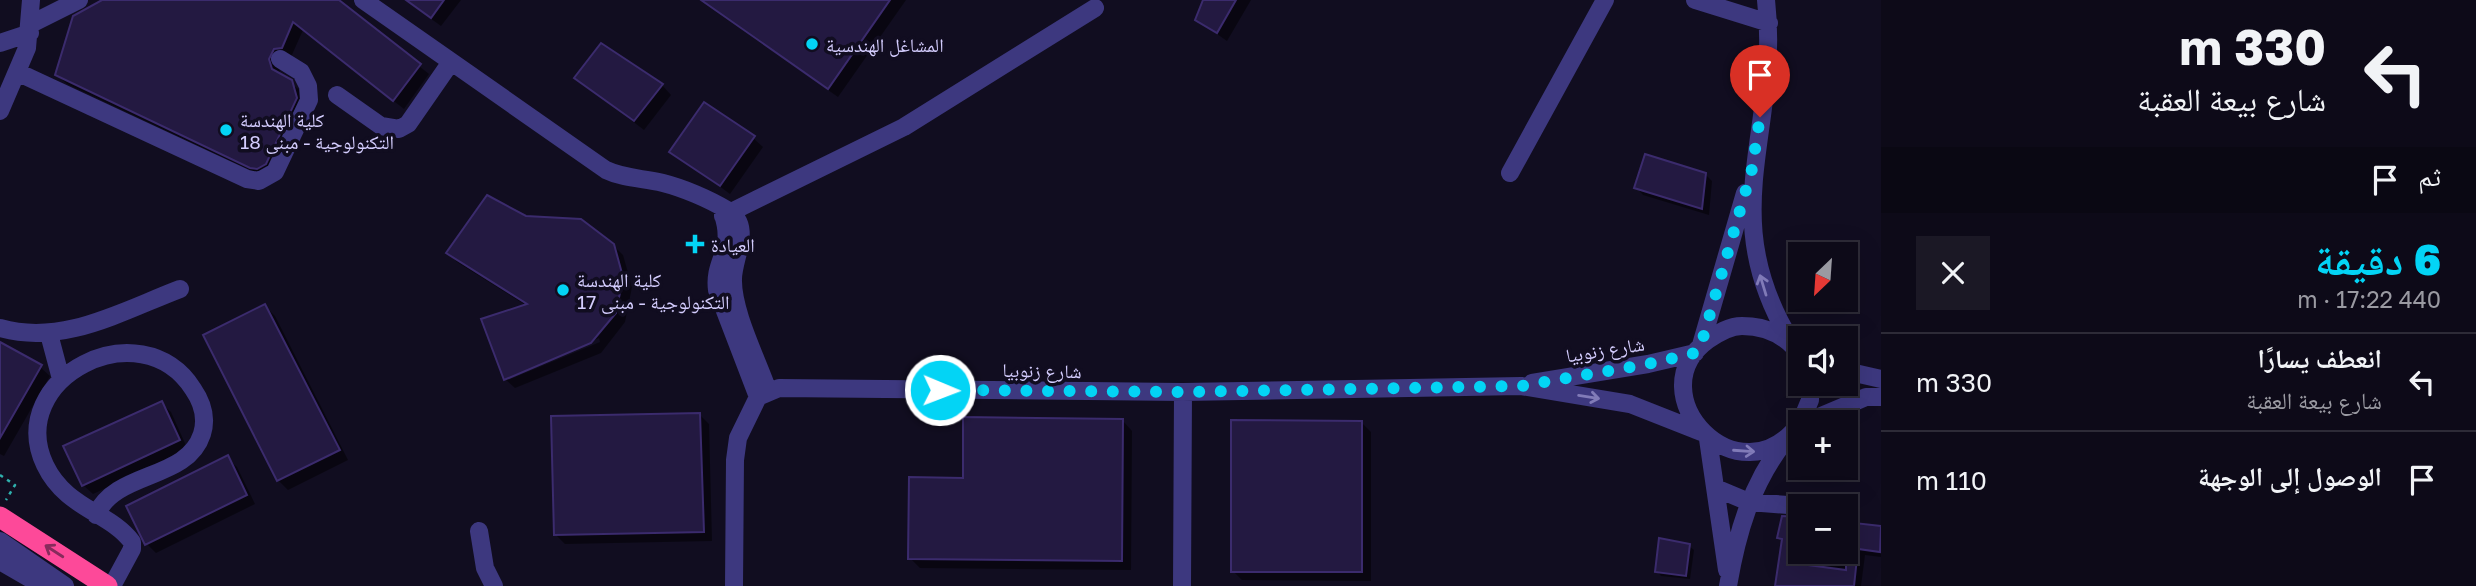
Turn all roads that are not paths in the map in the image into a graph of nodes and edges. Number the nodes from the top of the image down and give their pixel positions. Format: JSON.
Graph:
{"nodes":[{"id":1,"x":31,"y":0,"type":"edge"},
{"id":2,"x":79,"y":0,"type":"edge"},
{"id":3,"x":363,"y":0,"type":"edge"},
{"id":4,"x":1605,"y":0,"type":"edge"},
{"id":5,"x":1695,"y":0,"type":"edge"},
{"id":6,"x":1766,"y":0,"type":"edge"},
{"id":7,"x":1095,"y":8,"type":"dead end"},
{"id":8,"x":1769,"y":23,"type":"junction"},
{"id":9,"x":31,"y":29,"type":"junction"},
{"id":10,"x":0,"y":43,"type":"edge"},
{"id":11,"x":280,"y":59,"type":"dead end"},
{"id":12,"x":451,"y":62,"type":"junction"},
{"id":13,"x":17,"y":72,"type":"junction"},
{"id":14,"x":337,"y":95,"type":"dead end"},
{"id":15,"x":0,"y":111,"type":"edge"},
{"id":16,"x":1752,"y":169,"type":"junction"},
{"id":17,"x":1510,"y":173,"type":"dead end"},
{"id":18,"x":724,"y":212,"type":"junction"},
{"id":19,"x":180,"y":289,"type":"dead end"},
{"id":20,"x":0,"y":328,"type":"edge"},
{"id":21,"x":49,"y":334,"type":"junction"},
{"id":22,"x":1788,"y":337,"type":"edge"},
{"id":23,"x":1788,"y":343,"type":"edge"},
{"id":24,"x":1698,"y":349,"type":"junction"},
{"id":25,"x":1858,"y":374,"type":"edge"},
{"id":26,"x":61,"y":379,"type":"junction"},
{"id":27,"x":1881,"y":379,"type":"edge"},
{"id":28,"x":1521,"y":386,"type":"junction"},
{"id":29,"x":1182,"y":392,"type":"junction"},
{"id":30,"x":763,"y":394,"type":"junction"},
{"id":31,"x":1881,"y":397,"type":"edge"},
{"id":32,"x":1835,"y":410,"type":"edge"},
{"id":33,"x":1788,"y":433,"type":"edge"},
{"id":34,"x":1705,"y":435,"type":"junction"},
{"id":35,"x":1788,"y":439,"type":"edge"},
{"id":36,"x":1718,"y":489,"type":"junction"},
{"id":37,"x":1749,"y":502,"type":"junction"},
{"id":38,"x":1788,"y":505,"type":"edge"},
{"id":39,"x":3,"y":510,"type":"edge"},
{"id":40,"x":96,"y":515,"type":"junction"},
{"id":41,"x":479,"y":531,"type":"dead end"},
{"id":42,"x":0,"y":541,"type":"edge"},
{"id":43,"x":0,"y":561,"type":"edge"},
{"id":44,"x":1728,"y":584,"type":"edge"},
{"id":45,"x":43,"y":586,"type":"edge"},
{"id":46,"x":65,"y":586,"type":"edge"},
{"id":47,"x":110,"y":586,"type":"edge"},
{"id":48,"x":494,"y":586,"type":"edge"},
{"id":49,"x":734,"y":586,"type":"edge"},
{"id":50,"x":1182,"y":586,"type":"edge"}],
"edges":[{"from":1,"to":9,"type":"street"},
{"from":2,"to":9,"type":"street"},
{"from":3,"to":12,"type":"street"},
{"from":4,"to":17,"type":"street"},
{"from":5,"to":8,"type":"street"},
{"from":6,"to":8,"type":"street"},
{"from":7,"to":18,"type":"street"},
{"from":8,"to":16,"type":"street"},
{"from":9,"to":10,"type":"street"},
{"from":9,"to":13,"type":"street"},
{"from":11,"to":13,"type":"street"},
{"from":12,"to":14,"type":"street"},
{"from":12,"to":18,"type":"street"},
{"from":13,"to":15,"type":"street"},
{"from":22,"to":16,"type":"street","one_way":true},
{"from":16,"to":24,"type":"street"},
{"from":18,"to":30,"type":"street"},
{"from":19,"to":21,"type":"street"},
{"from":20,"to":21,"type":"street"},
{"from":21,"to":26,"type":"street"},
{"from":23,"to":24,"type":"street","name":"شارع زنوبيا"},
{"from":24,"to":28,"type":"street","name":"شارع زنوبيا"},
{"from":24,"to":34,"type":"street"},
{"from":25,"to":27,"type":"street"},
{"from":26,"to":40,"type":"street"},
{"from":26,"to":40,"type":"street"},
{"from":28,"to":29,"type":"street","name":"شارع زنوبيا"},
{"from":28,"to":34,"type":"street","name":"شارع زنوبيا","one_way":true},
{"from":29,"to":30,"type":"street","name":"شارع زنوبيا"},
{"from":29,"to":50,"type":"street"},
{"from":30,"to":49,"type":"street"},
{"from":31,"to":32,"type":"street"},
{"from":34,"to":33,"type":"street","name":"شارع زنوبيا","one_way":true},
{"from":34,"to":36,"type":"street"},
{"from":35,"to":37,"type":"street"},
{"from":36,"to":37,"type":"street"},
{"from":36,"to":44,"type":"street"},
{"from":37,"to":38,"type":"street"},
{"from":37,"to":44,"type":"street"},
{"from":47,"to":39,"type":"highway","one_way":true},
{"from":40,"to":47,"type":"street"},
{"from":41,"to":48,"type":"street"},
{"from":42,"to":46,"type":"street"},
{"from":43,"to":45,"type":"street"}]}
